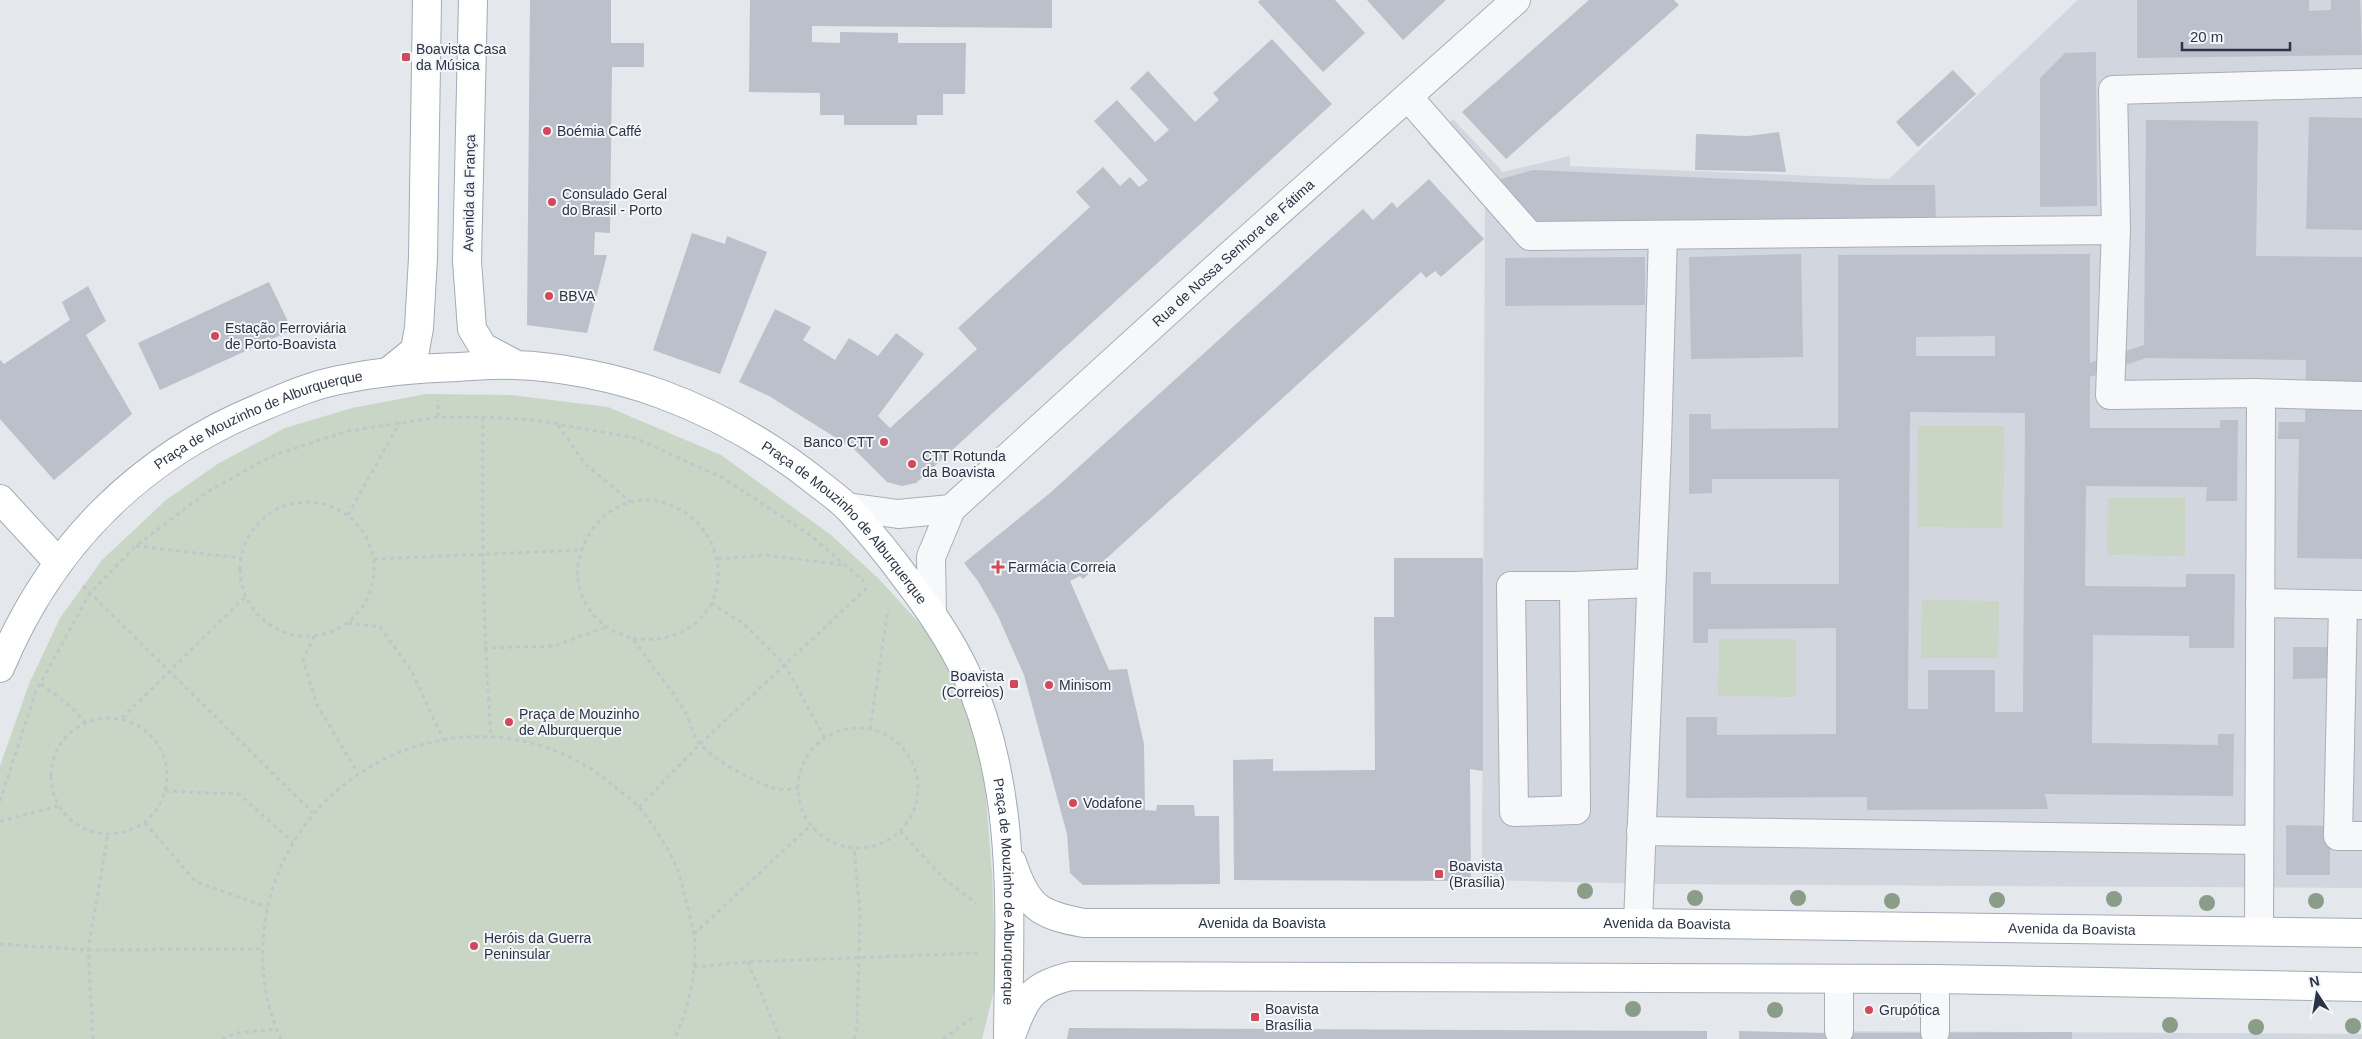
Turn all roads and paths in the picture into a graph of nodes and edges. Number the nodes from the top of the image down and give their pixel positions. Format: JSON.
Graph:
{"nodes":[{"id":1,"x":427,"y":0,"type":"edge"},
{"id":2,"x":474,"y":0,"type":"edge"},
{"id":3,"x":1516,"y":0,"type":"edge"},
{"id":4,"x":2362,"y":83,"type":"edge"},
{"id":5,"x":1408,"y":97,"type":"junction"},
{"id":6,"x":2116,"y":230,"type":"junction"},
{"id":7,"x":1662,"y":235,"type":"junction"},
{"id":8,"x":515,"y":364,"type":"junction"},
{"id":9,"x":388,"y":372,"type":"junction"},
{"id":10,"x":2254,"y":393,"type":"junction"},
{"id":11,"x":2362,"y":396,"type":"edge"},
{"id":12,"x":483,"y":417,"type":"junction"},
{"id":13,"x":401,"y":421,"type":"junction"},
{"id":14,"x":558,"y":424,"type":"junction"},
{"id":15,"x":0,"y":499,"type":"edge"},
{"id":16,"x":631,"y":502,"type":"junction"},
{"id":17,"x":847,"y":507,"type":"junction"},
{"id":18,"x":951,"y":509,"type":"junction"},
{"id":19,"x":348,"y":515,"type":"junction"},
{"id":20,"x":136,"y":546,"type":"junction"},
{"id":21,"x":580,"y":550,"type":"junction"},
{"id":22,"x":481,"y":554,"type":"junction"},
{"id":23,"x":240,"y":558,"type":"junction"},
{"id":24,"x":374,"y":559,"type":"junction"},
{"id":25,"x":718,"y":559,"type":"junction"},
{"id":26,"x":58,"y":562,"type":"junction"},
{"id":27,"x":894,"y":563,"type":"junction"},
{"id":28,"x":845,"y":565,"type":"junction"},
{"id":29,"x":1651,"y":583,"type":"junction"},
{"id":30,"x":870,"y":585,"type":"junction"},
{"id":31,"x":1574,"y":586,"type":"junction"},
{"id":32,"x":876,"y":592,"type":"dead end"},
{"id":33,"x":90,"y":593,"type":"junction"},
{"id":34,"x":245,"y":597,"type":"junction"},
{"id":35,"x":711,"y":603,"type":"junction"},
{"id":36,"x":2260,"y":603,"type":"junction"},
{"id":37,"x":2352,"y":605,"type":"edge"},
{"id":38,"x":932,"y":612,"type":"junction"},
{"id":39,"x":895,"y":613,"type":"dead end"},
{"id":40,"x":348,"y":623,"type":"junction"},
{"id":41,"x":607,"y":626,"type":"junction"},
{"id":42,"x":314,"y":636,"type":"junction"},
{"id":43,"x":633,"y":639,"type":"junction"},
{"id":44,"x":484,"y":648,"type":"junction"},
{"id":45,"x":785,"y":665,"type":"junction"},
{"id":46,"x":0,"y":668,"type":"edge"},
{"id":47,"x":168,"y":671,"type":"junction"},
{"id":48,"x":40,"y":684,"type":"junction"},
{"id":49,"x":122,"y":718,"type":"junction"},
{"id":50,"x":85,"y":722,"type":"junction"},
{"id":51,"x":870,"y":729,"type":"junction"},
{"id":52,"x":491,"y":736,"type":"junction"},
{"id":53,"x":824,"y":737,"type":"junction"},
{"id":54,"x":443,"y":739,"type":"junction"},
{"id":55,"x":700,"y":744,"type":"junction"},
{"id":56,"x":358,"y":772,"type":"junction"},
{"id":57,"x":797,"y":789,"type":"junction"},
{"id":58,"x":166,"y":792,"type":"junction"},
{"id":59,"x":0,"y":801,"type":"edge"},
{"id":60,"x":58,"y":806,"type":"junction"},
{"id":61,"x":639,"y":807,"type":"junction"},
{"id":62,"x":313,"y":813,"type":"junction"},
{"id":63,"x":0,"y":821,"type":"edge"},
{"id":64,"x":145,"y":823,"type":"junction"},
{"id":65,"x":810,"y":826,"type":"junction"},
{"id":66,"x":900,"y":831,"type":"junction"},
{"id":67,"x":1641,"y":831,"type":"junction"},
{"id":68,"x":108,"y":835,"type":"junction"},
{"id":69,"x":2362,"y":836,"type":"edge"},
{"id":70,"x":2258,"y":840,"type":"junction"},
{"id":71,"x":292,"y":842,"type":"junction"},
{"id":72,"x":854,"y":848,"type":"junction"},
{"id":73,"x":1009,"y":854,"type":"junction"},
{"id":74,"x":980,"y":906,"type":"dead end"},
{"id":75,"x":267,"y":907,"type":"junction"},
{"id":76,"x":1638,"y":923,"type":"junction"},
{"id":77,"x":2259,"y":930,"type":"junction"},
{"id":78,"x":2362,"y":933,"type":"edge"},
{"id":79,"x":694,"y":934,"type":"junction"},
{"id":80,"x":0,"y":944,"type":"edge"},
{"id":81,"x":262,"y":949,"type":"junction"},
{"id":82,"x":88,"y":950,"type":"junction"},
{"id":83,"x":983,"y":953,"type":"dead end"},
{"id":84,"x":858,"y":958,"type":"junction"},
{"id":85,"x":748,"y":962,"type":"junction"},
{"id":86,"x":694,"y":967,"type":"junction"},
{"id":87,"x":1839,"y":979,"type":"junction"},
{"id":88,"x":1935,"y":979,"type":"junction"},
{"id":89,"x":2362,"y":987,"type":"edge"},
{"id":90,"x":978,"y":1014,"type":"dead end"},
{"id":91,"x":276,"y":1029,"type":"junction"},
{"id":92,"x":1839,"y":1032,"type":"dead end"},
{"id":93,"x":1935,"y":1032,"type":"dead end"},
{"id":94,"x":93,"y":1039,"type":"edge"},
{"id":95,"x":222,"y":1039,"type":"edge"},
{"id":96,"x":281,"y":1039,"type":"edge"},
{"id":97,"x":674,"y":1039,"type":"edge"},
{"id":98,"x":780,"y":1039,"type":"edge"},
{"id":99,"x":854,"y":1039,"type":"edge"},
{"id":100,"x":943,"y":1039,"type":"edge"},
{"id":101,"x":1009,"y":1039,"type":"edge"}],
"edges":[{"from":1,"to":9,"type":"main road"},
{"from":2,"to":8,"type":"main road","name":"Avenida da França"},
{"from":3,"to":5,"type":"street","name":"Rua de Nossa Senhora de Fátima"},
{"from":4,"to":6,"type":"street"},
{"from":5,"to":7,"type":"street"},
{"from":5,"to":18,"type":"street","name":"Rua de Nossa Senhora de Fátima"},
{"from":6,"to":7,"type":"street"},
{"from":6,"to":10,"type":"street"},
{"from":7,"to":29,"type":"street"},
{"from":8,"to":9,"type":"main road","name":"Praça de Mouzinho de Alburquerque"},
{"from":8,"to":17,"type":"main road","name":"Praça de Mouzinho de Alburquerque"},
{"from":9,"to":26,"type":"main road","name":"Praça de Mouzinho de Alburquerque"},
{"from":10,"to":11,"type":"street"},
{"from":10,"to":36,"type":"street"},
{"from":12,"to":13,"type":"path"},
{"from":12,"to":14,"type":"path"},
{"from":12,"to":22,"type":"path"},
{"from":13,"to":19,"type":"path"},
{"from":13,"to":20,"type":"path"},
{"from":14,"to":16,"type":"path"},
{"from":14,"to":28,"type":"path"},
{"from":15,"to":26,"type":"main road"},
{"from":16,"to":21,"type":"path"},
{"from":16,"to":25,"type":"path"},
{"from":17,"to":18,"type":"street"},
{"from":17,"to":27,"type":"main road","name":"Praça de Mouzinho de Alburquerque"},
{"from":18,"to":38,"type":"street","name":"Rua de Nossa Senhora de Fátima"},
{"from":19,"to":23,"type":"path"},
{"from":19,"to":24,"type":"path"},
{"from":20,"to":23,"type":"path"},
{"from":20,"to":33,"type":"path"},
{"from":21,"to":22,"type":"path"},
{"from":21,"to":41,"type":"path"},
{"from":22,"to":24,"type":"path"},
{"from":22,"to":44,"type":"path"},
{"from":23,"to":34,"type":"path"},
{"from":24,"to":40,"type":"path"},
{"from":25,"to":28,"type":"path"},
{"from":25,"to":35,"type":"path"},
{"from":26,"to":33,"type":"path"},
{"from":26,"to":46,"type":"main road","name":"Praça de Mouzinho de Alburquerque"},
{"from":27,"to":30,"type":"path"},
{"from":27,"to":38,"type":"main road","name":"Praça de Mouzinho de Alburquerque"},
{"from":28,"to":30,"type":"path"},
{"from":29,"to":31,"type":"street"},
{"from":29,"to":67,"type":"street"},
{"from":30,"to":32,"type":"path"},
{"from":30,"to":45,"type":"path"},
{"from":31,"to":31,"type":"street"},
{"from":33,"to":47,"type":"path"},
{"from":33,"to":48,"type":"path"},
{"from":34,"to":42,"type":"path"},
{"from":34,"to":47,"type":"path"},
{"from":35,"to":43,"type":"path"},
{"from":35,"to":45,"type":"path"},
{"from":36,"to":37,"type":"street"},
{"from":36,"to":70,"type":"street"},
{"from":37,"to":69,"type":"street"},
{"from":38,"to":73,"type":"main road","name":"Praça de Mouzinho de Alburquerque"},
{"from":39,"to":51,"type":"path"},
{"from":40,"to":42,"type":"path"},
{"from":40,"to":54,"type":"path"},
{"from":41,"to":43,"type":"path"},
{"from":41,"to":44,"type":"path"},
{"from":42,"to":56,"type":"path"},
{"from":43,"to":55,"type":"path"},
{"from":44,"to":52,"type":"path"},
{"from":45,"to":53,"type":"path"},
{"from":45,"to":55,"type":"path"},
{"from":47,"to":49,"type":"path"},
{"from":47,"to":62,"type":"path"},
{"from":48,"to":50,"type":"path"},
{"from":48,"to":59,"type":"path"},
{"from":49,"to":50,"type":"path"},
{"from":49,"to":58,"type":"path"},
{"from":50,"to":60,"type":"path"},
{"from":51,"to":53,"type":"path"},
{"from":51,"to":66,"type":"path"},
{"from":52,"to":54,"type":"path"},
{"from":52,"to":61,"type":"path"},
{"from":53,"to":57,"type":"path"},
{"from":54,"to":56,"type":"path"},
{"from":55,"to":57,"type":"path"},
{"from":55,"to":61,"type":"path"},
{"from":56,"to":62,"type":"path"},
{"from":57,"to":65,"type":"path"},
{"from":58,"to":64,"type":"path"},
{"from":58,"to":71,"type":"path"},
{"from":60,"to":63,"type":"path"},
{"from":60,"to":68,"type":"path"},
{"from":61,"to":79,"type":"path"},
{"from":62,"to":71,"type":"path"},
{"from":64,"to":68,"type":"path"},
{"from":64,"to":75,"type":"path"},
{"from":65,"to":72,"type":"path"},
{"from":65,"to":79,"type":"path"},
{"from":66,"to":72,"type":"path"},
{"from":66,"to":74,"type":"path"},
{"from":67,"to":70,"type":"street"},
{"from":67,"to":76,"type":"street"},
{"from":68,"to":82,"type":"path"},
{"from":70,"to":77,"type":"street"},
{"from":71,"to":75,"type":"path"},
{"from":72,"to":84,"type":"path"},
{"from":73,"to":76,"type":"main road","name":"Avenida da Boavista"},
{"from":73,"to":101,"type":"main road","name":"Praça de Mouzinho de Alburquerque"},
{"from":75,"to":81,"type":"path"},
{"from":76,"to":77,"type":"main road","name":"Avenida da Boavista"},
{"from":77,"to":78,"type":"main road","name":"Avenida da Boavista"},
{"from":79,"to":86,"type":"path"},
{"from":80,"to":82,"type":"path"},
{"from":81,"to":82,"type":"path"},
{"from":81,"to":91,"type":"path"},
{"from":82,"to":94,"type":"path"},
{"from":83,"to":84,"type":"path"},
{"from":84,"to":85,"type":"path"},
{"from":84,"to":99,"type":"path"},
{"from":85,"to":86,"type":"path"},
{"from":85,"to":98,"type":"path"},
{"from":86,"to":97,"type":"path"},
{"from":87,"to":88,"type":"main road"},
{"from":87,"to":92,"type":"street"},
{"from":87,"to":101,"type":"main road"},
{"from":88,"to":89,"type":"main road"},
{"from":88,"to":93,"type":"street"},
{"from":90,"to":100,"type":"path"},
{"from":91,"to":95,"type":"path"},
{"from":91,"to":96,"type":"path"}]}
